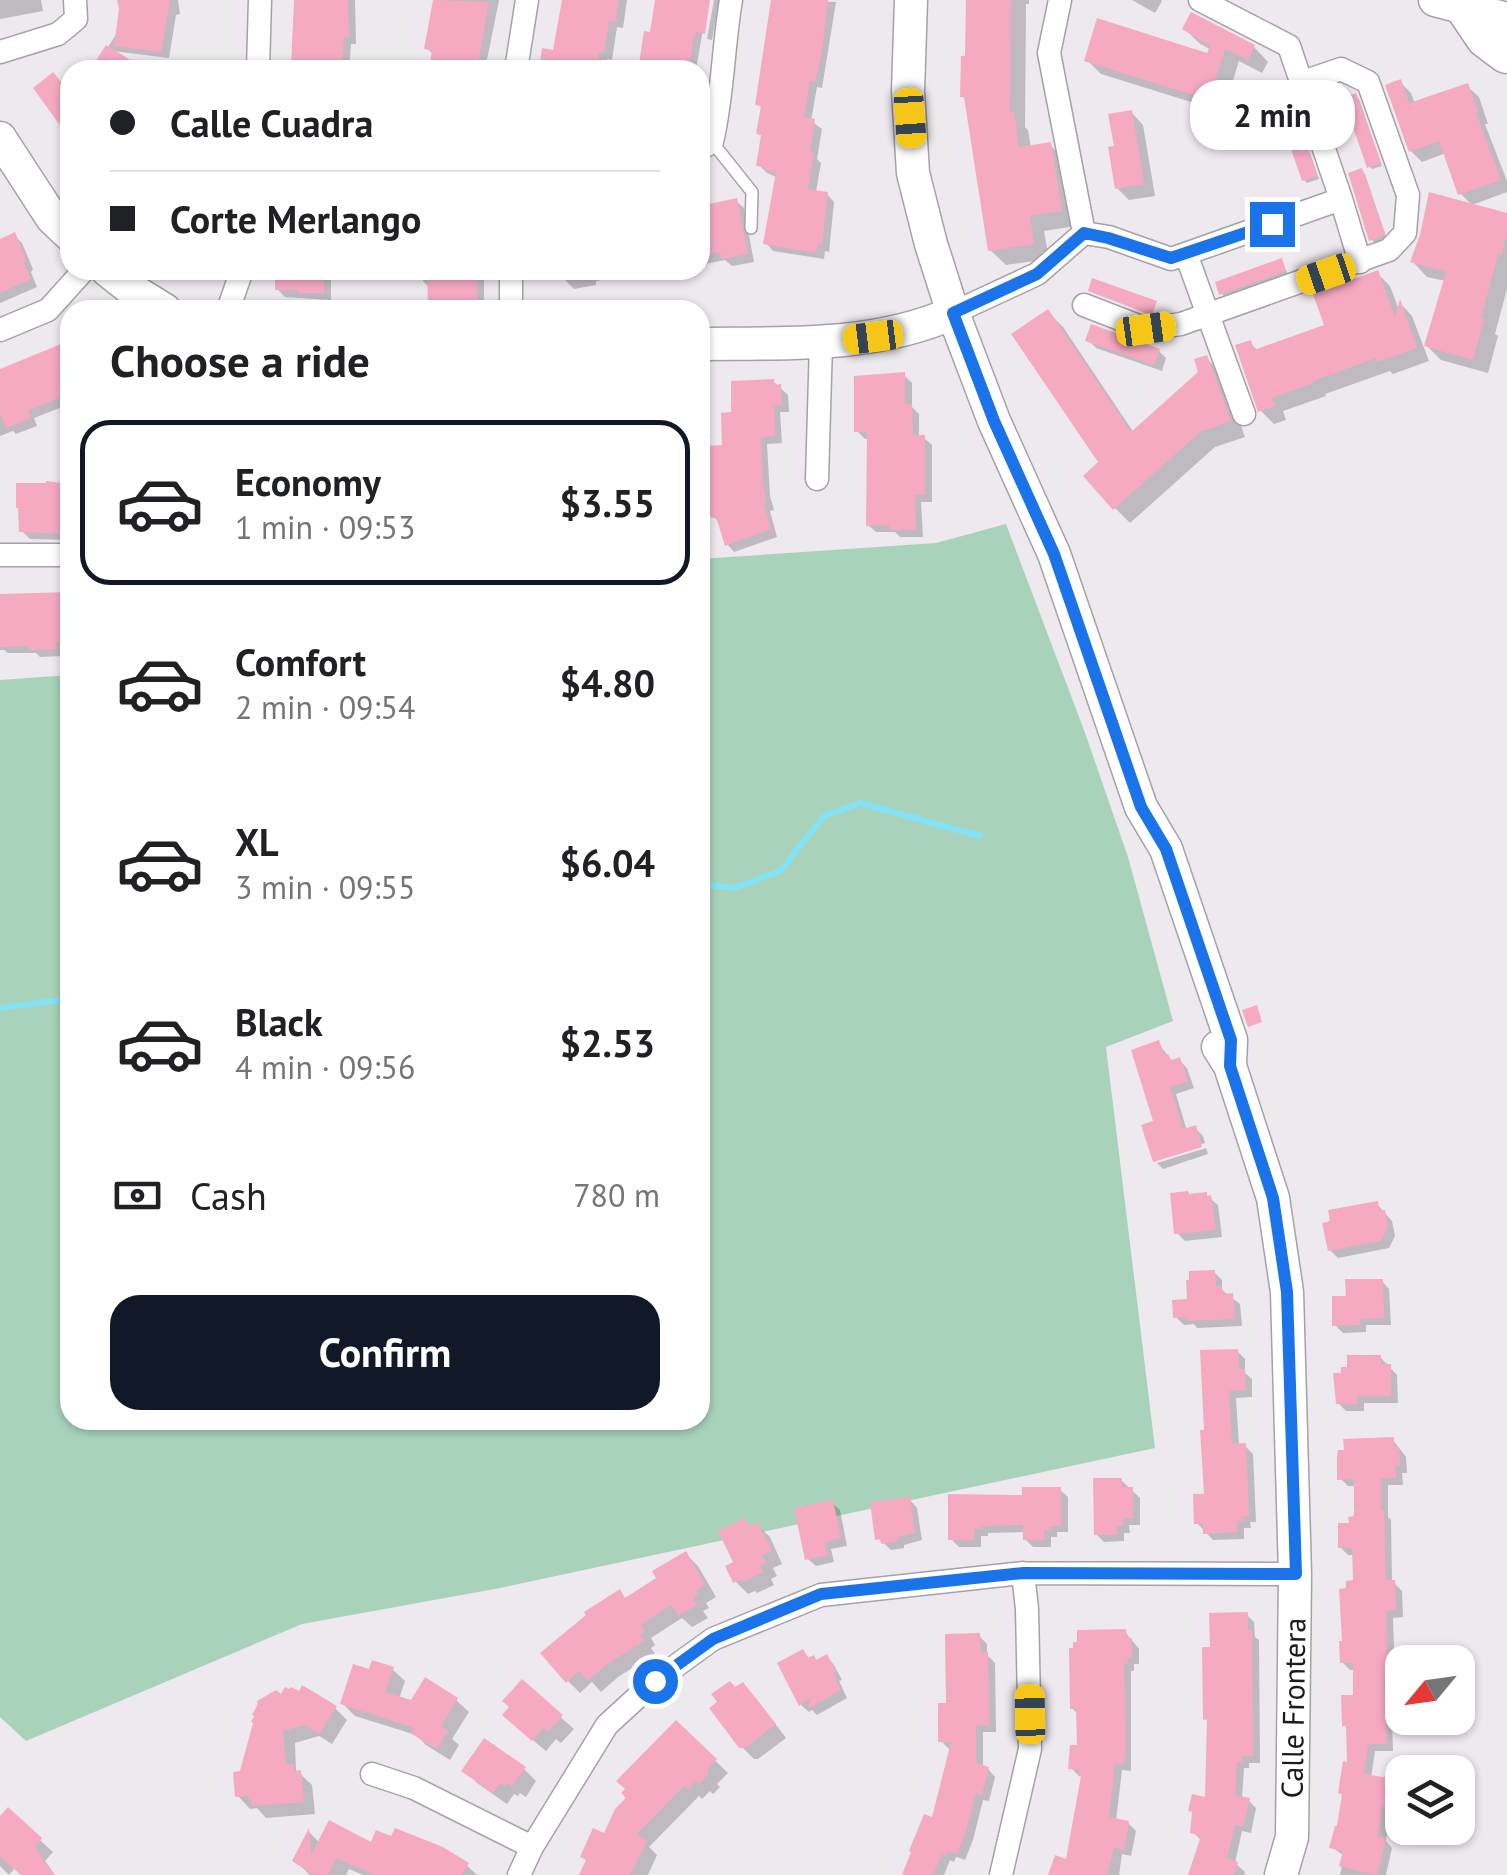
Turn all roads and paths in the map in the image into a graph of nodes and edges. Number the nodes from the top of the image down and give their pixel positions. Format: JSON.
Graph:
{"nodes":[{"id":1,"x":75,"y":0,"type":"edge"},
{"id":2,"x":260,"y":0,"type":"edge"},
{"id":3,"x":526,"y":0,"type":"edge"},
{"id":4,"x":731,"y":0,"type":"edge"},
{"id":5,"x":911,"y":0,"type":"edge"},
{"id":6,"x":1060,"y":0,"type":"edge"},
{"id":7,"x":1200,"y":0,"type":"edge"},
{"id":8,"x":1470,"y":9,"type":"edge"},
{"id":9,"x":0,"y":52,"type":"edge"},
{"id":10,"x":1507,"y":52,"type":"edge"},
{"id":11,"x":258,"y":60,"type":"edge"},
{"id":12,"x":517,"y":60,"type":"edge"},
{"id":13,"x":1300,"y":83,"type":"junction"},
{"id":14,"x":710,"y":136,"type":"edge"},
{"id":15,"x":0,"y":138,"type":"edge"},
{"id":16,"x":710,"y":150,"type":"edge"},
{"id":17,"x":1340,"y":199,"type":"junction"},
{"id":18,"x":60,"y":226,"type":"edge"},
{"id":19,"x":751,"y":228,"type":"dead end"},
{"id":20,"x":1084,"y":233,"type":"junction"},
{"id":21,"x":1186,"y":254,"type":"junction"},
{"id":22,"x":1360,"y":262,"type":"junction"},
{"id":23,"x":75,"y":280,"type":"edge"},
{"id":24,"x":120,"y":280,"type":"edge"},
{"id":25,"x":148,"y":300,"type":"edge"},
{"id":26,"x":1084,"y":305,"type":"dead end"},
{"id":27,"x":953,"y":313,"type":"junction"},
{"id":28,"x":1209,"y":314,"type":"junction"},
{"id":29,"x":0,"y":330,"type":"edge"},
{"id":30,"x":821,"y":343,"type":"junction"},
{"id":31,"x":710,"y":344,"type":"edge"},
{"id":32,"x":1244,"y":414,"type":"dead end"},
{"id":33,"x":817,"y":479,"type":"dead end"},
{"id":34,"x":0,"y":555,"type":"edge"},
{"id":35,"x":60,"y":556,"type":"edge"},
{"id":36,"x":1023,"y":1573,"type":"junction"},
{"id":37,"x":1296,"y":1574,"type":"junction"},
{"id":38,"x":372,"y":1774,"type":"dead end"},
{"id":39,"x":532,"y":1847,"type":"junction"},
{"id":40,"x":519,"y":1875,"type":"edge"},
{"id":41,"x":1001,"y":1875,"type":"edge"},
{"id":42,"x":1281,"y":1875,"type":"edge"}],
"edges":[{"from":1,"to":9,"type":"street"},
{"from":2,"to":11,"type":"street"},
{"from":3,"to":12,"type":"street"},
{"from":4,"to":14,"type":"street"},
{"from":5,"to":27,"type":"street","name":"Calle Frontera"},
{"from":6,"to":20,"type":"street"},
{"from":7,"to":13,"type":"street"},
{"from":8,"to":10,"type":"highway"},
{"from":13,"to":17,"type":"street"},
{"from":13,"to":22,"type":"street"},
{"from":15,"to":18,"type":"street"},
{"from":16,"to":19,"type":"lane"},
{"from":17,"to":21,"type":"street"},
{"from":17,"to":22,"type":"street"},
{"from":20,"to":21,"type":"street"},
{"from":20,"to":27,"type":"street"},
{"from":21,"to":28,"type":"street"},
{"from":22,"to":28,"type":"street"},
{"from":23,"to":29,"type":"street"},
{"from":24,"to":25,"type":"street"},
{"from":26,"to":28,"type":"street"},
{"from":27,"to":30,"type":"street"},
{"from":27,"to":37,"type":"street","name":"Calle Frontera"},
{"from":28,"to":32,"type":"street"},
{"from":30,"to":31,"type":"street"},
{"from":30,"to":33,"type":"street"},
{"from":34,"to":35,"type":"street"},
{"from":36,"to":37,"type":"street"},
{"from":36,"to":39,"type":"street"},
{"from":36,"to":41,"type":"street"},
{"from":37,"to":42,"type":"street","name":"Calle Frontera"},
{"from":38,"to":39,"type":"street"},
{"from":39,"to":40,"type":"street"}]}
